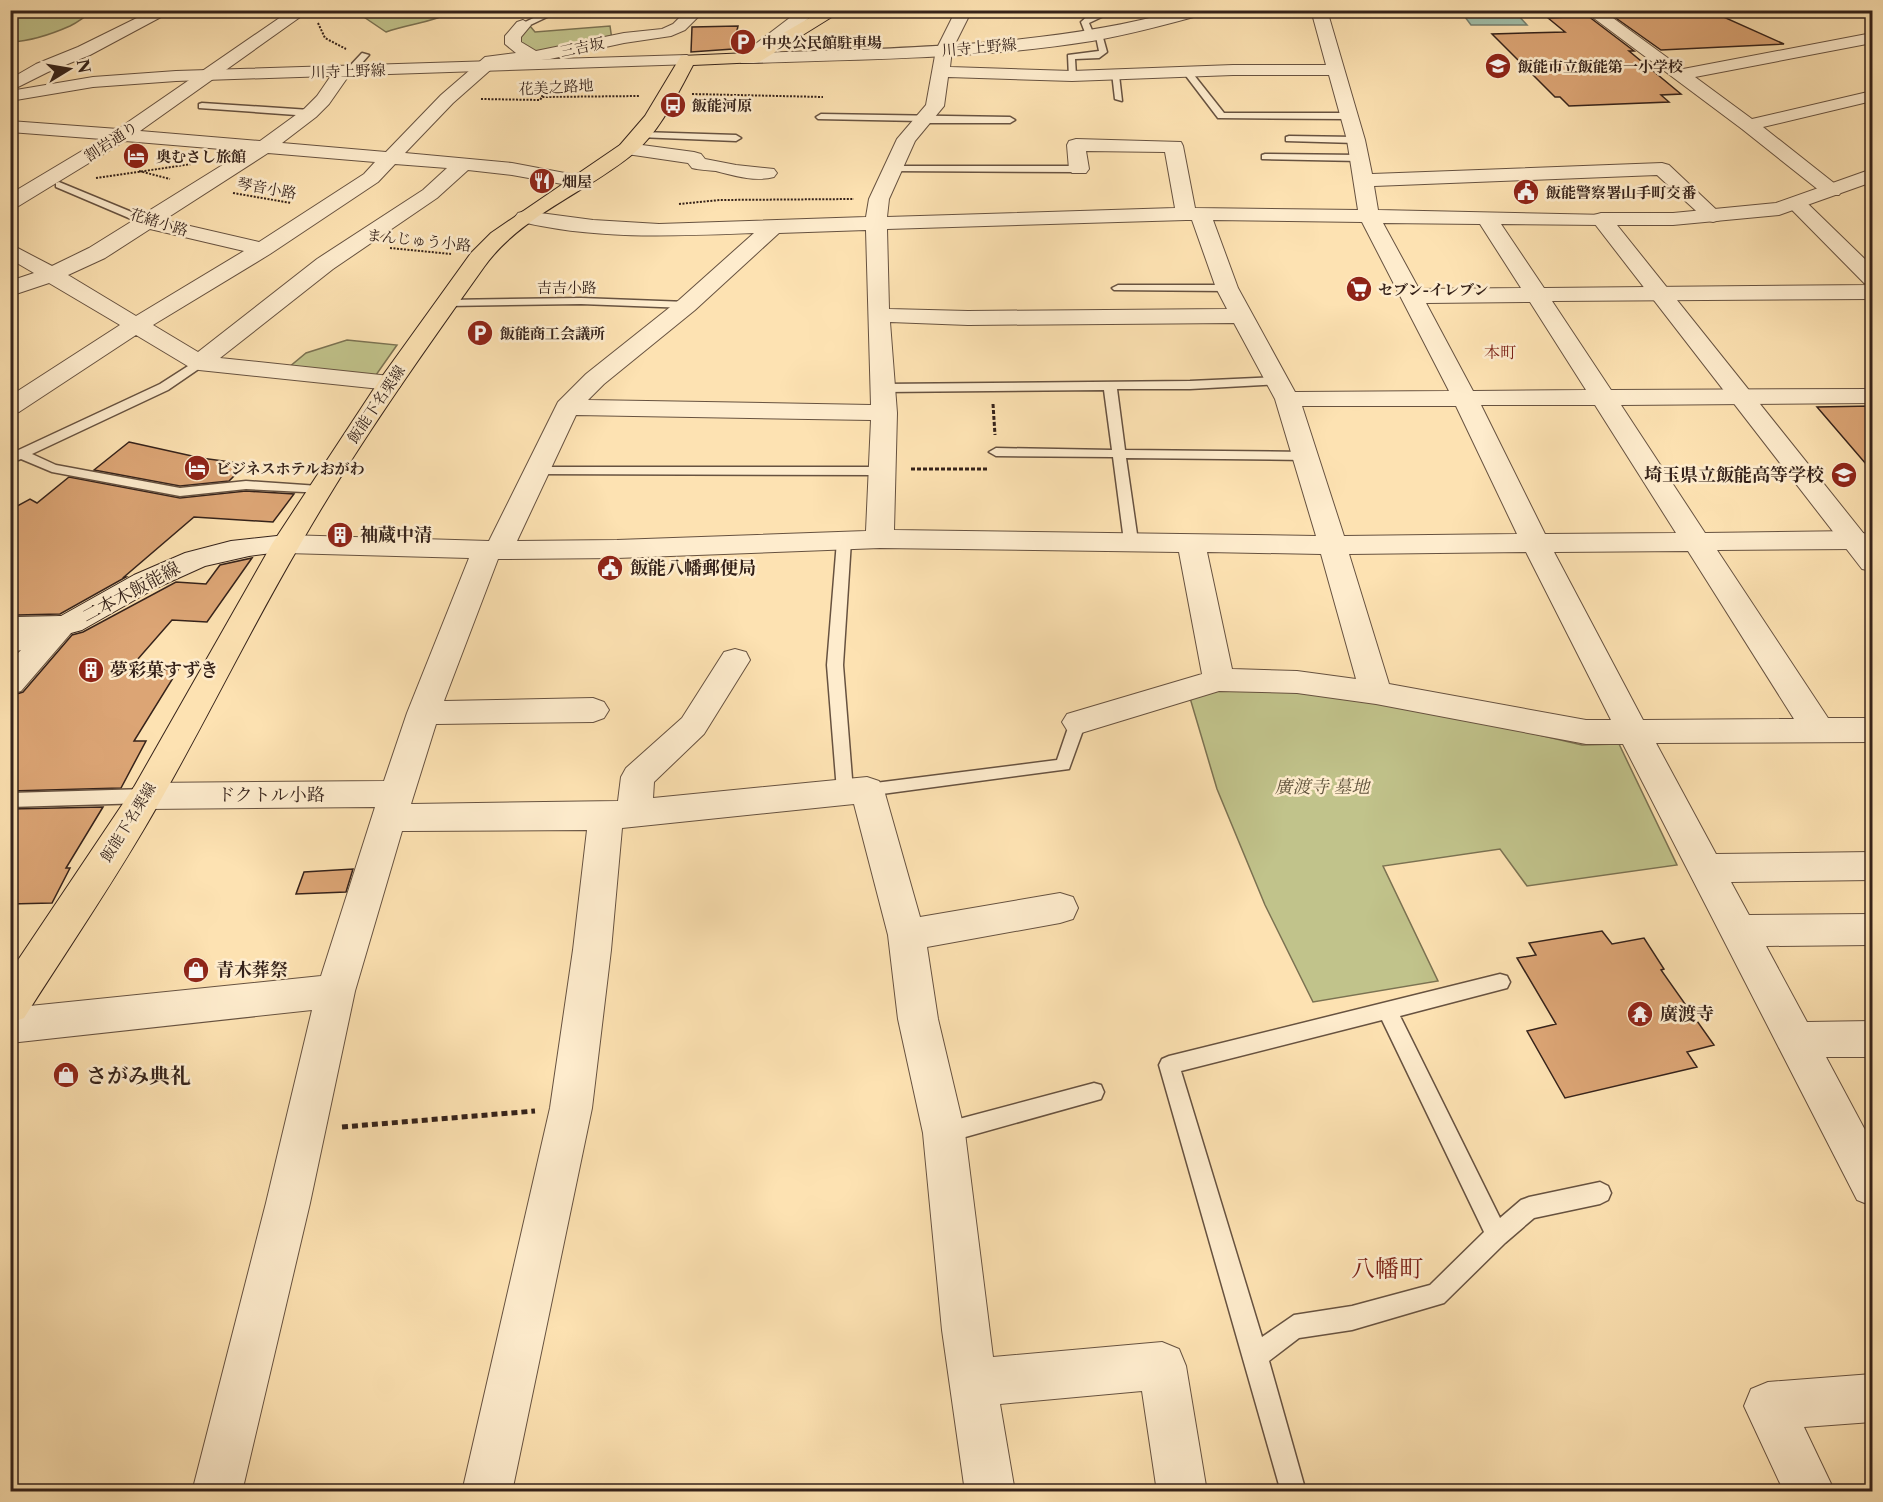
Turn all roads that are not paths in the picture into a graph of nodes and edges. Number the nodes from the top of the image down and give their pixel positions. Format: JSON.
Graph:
{"nodes":[{"id":1,"x":166,"y":10,"type":"edge"},
{"id":2,"x":558,"y":10,"type":"edge"},
{"id":3,"x":697,"y":10,"type":"edge"},
{"id":4,"x":811,"y":10,"type":"edge"},
{"id":5,"x":835,"y":10,"type":"edge"},
{"id":6,"x":964,"y":10,"type":"edge"},
{"id":7,"x":1155,"y":10,"type":"edge"},
{"id":8,"x":1319,"y":10,"type":"edge"},
{"id":9,"x":1591,"y":10,"type":"edge"},
{"id":10,"x":296,"y":11,"type":"edge"},
{"id":11,"x":1191,"y":12,"type":"edge"},
{"id":12,"x":523,"y":25,"type":"joint"},
{"id":13,"x":1094,"y":34,"type":"junction"},
{"id":14,"x":1872,"y":38,"type":"edge"},
{"id":15,"x":944,"y":50,"type":"junction"},
{"id":16,"x":365,"y":55,"type":"dead end"},
{"id":17,"x":532,"y":56,"type":"junction"},
{"id":18,"x":750,"y":59,"type":"junction"},
{"id":19,"x":687,"y":60,"type":"junction"},
{"id":20,"x":485,"y":67,"type":"junction"},
{"id":21,"x":1336,"y":70,"type":"junction"},
{"id":22,"x":346,"y":71,"type":"junction"},
{"id":23,"x":942,"y":72,"type":"junction"},
{"id":24,"x":1187,"y":72,"type":"junction"},
{"id":25,"x":209,"y":75,"type":"junction"},
{"id":26,"x":1115,"y":75,"type":"junction"},
{"id":27,"x":1679,"y":75,"type":"junction"},
{"id":28,"x":1072,"y":76,"type":"junction"},
{"id":29,"x":10,"y":86,"type":"edge"},
{"id":30,"x":10,"y":96,"type":"edge"},
{"id":31,"x":1872,"y":96,"type":"edge"},
{"id":32,"x":1119,"y":99,"type":"dead end"},
{"id":33,"x":202,"y":106,"type":"dead end"},
{"id":34,"x":310,"y":113,"type":"junction"},
{"id":35,"x":1348,"y":116,"type":"junction"},
{"id":36,"x":821,"y":117,"type":"dead end"},
{"id":37,"x":926,"y":119,"type":"junction"},
{"id":38,"x":1010,"y":120,"type":"dead end"},
{"id":39,"x":1749,"y":125,"type":"junction"},
{"id":40,"x":10,"y":126,"type":"edge"},
{"id":41,"x":35,"y":128,"type":"junction"},
{"id":42,"x":122,"y":135,"type":"junction"},
{"id":43,"x":736,"y":138,"type":"dead end"},
{"id":44,"x":1289,"y":139,"type":"dead end"},
{"id":45,"x":10,"y":142,"type":"edge"},
{"id":46,"x":634,"y":142,"type":"junction"},
{"id":47,"x":262,"y":149,"type":"junction"},
{"id":48,"x":1358,"y":149,"type":"junction"},
{"id":49,"x":1265,"y":157,"type":"dead end"},
{"id":50,"x":392,"y":158,"type":"junction"},
{"id":51,"x":464,"y":164,"type":"junction"},
{"id":52,"x":894,"y":169,"type":"junction"},
{"id":53,"x":1079,"y":169,"type":"joint"},
{"id":54,"x":767,"y":173,"type":"dead end"},
{"id":55,"x":1869,"y":179,"type":"edge"},
{"id":56,"x":1364,"y":180,"type":"junction"},
{"id":57,"x":579,"y":181,"type":"junction"},
{"id":58,"x":59,"y":185,"type":"road end"},
{"id":59,"x":1832,"y":191,"type":"junction"},
{"id":60,"x":10,"y":203,"type":"edge"},
{"id":61,"x":1797,"y":204,"type":"junction"},
{"id":62,"x":878,"y":210,"type":"junction"},
{"id":63,"x":1193,"y":214,"type":"junction"},
{"id":64,"x":1369,"y":215,"type":"junction"},
{"id":65,"x":1713,"y":216,"type":"junction"},
{"id":66,"x":525,"y":217,"type":"junction"},
{"id":67,"x":1487,"y":218,"type":"junction"},
{"id":68,"x":1601,"y":219,"type":"junction"},
{"id":69,"x":147,"y":222,"type":"junction"},
{"id":70,"x":774,"y":226,"type":"junction"},
{"id":71,"x":262,"y":249,"type":"junction"},
{"id":72,"x":10,"y":250,"type":"edge"},
{"id":73,"x":53,"y":274,"type":"junction"},
{"id":74,"x":1872,"y":278,"type":"edge"},
{"id":75,"x":1118,"y":288,"type":"dead end"},
{"id":76,"x":1227,"y":288,"type":"junction"},
{"id":77,"x":10,"y":289,"type":"edge"},
{"id":78,"x":1872,"y":292,"type":"edge"},
{"id":79,"x":1661,"y":294,"type":"junction"},
{"id":80,"x":1537,"y":295,"type":"junction"},
{"id":81,"x":1413,"y":296,"type":"junction"},
{"id":82,"x":446,"y":303,"type":"junction"},
{"id":83,"x":687,"y":305,"type":"junction"},
{"id":84,"x":878,"y":315,"type":"junction"},
{"id":85,"x":1240,"y":316,"type":"junction"},
{"id":86,"x":137,"y":326,"type":"junction"},
{"id":87,"x":199,"y":363,"type":"junction"},
{"id":88,"x":390,"y":383,"type":"junction"},
{"id":89,"x":1110,"y":386,"type":"junction"},
{"id":90,"x":1282,"y":390,"type":"junction"},
{"id":91,"x":1739,"y":396,"type":"junction"},
{"id":92,"x":1872,"y":396,"type":"edge"},
{"id":93,"x":1603,"y":397,"type":"junction"},
{"id":94,"x":1465,"y":398,"type":"junction"},
{"id":95,"x":884,"y":400,"type":"junction"},
{"id":96,"x":10,"y":407,"type":"edge"},
{"id":97,"x":567,"y":407,"type":"junction"},
{"id":98,"x":996,"y":452,"type":"road end"},
{"id":99,"x":1119,"y":452,"type":"junction"},
{"id":100,"x":1306,"y":456,"type":"junction"},
{"id":101,"x":16,"y":457,"type":"edge"},
{"id":102,"x":883,"y":470,"type":"junction"},
{"id":103,"x":536,"y":471,"type":"junction"},
{"id":104,"x":319,"y":490,"type":"junction"},
{"id":105,"x":880,"y":539,"type":"junction"},
{"id":106,"x":1856,"y":540,"type":"junction"},
{"id":107,"x":844,"y":541,"type":"junction"},
{"id":108,"x":1131,"y":541,"type":"junction"},
{"id":109,"x":1191,"y":543,"type":"junction"},
{"id":110,"x":1697,"y":543,"type":"junction"},
{"id":111,"x":286,"y":544,"type":"junction"},
{"id":112,"x":1332,"y":545,"type":"junction"},
{"id":113,"x":1536,"y":545,"type":"junction"},
{"id":114,"x":494,"y":550,"type":"junction"},
{"id":115,"x":1872,"y":562,"type":"edge"},
{"id":116,"x":50,"y":626,"type":"junction"},
{"id":117,"x":10,"y":627,"type":"edge"},
{"id":118,"x":10,"y":643,"type":"edge"},
{"id":119,"x":735,"y":660,"type":"dead end"},
{"id":120,"x":1219,"y":680,"type":"junction"},
{"id":121,"x":10,"y":683,"type":"edge"},
{"id":122,"x":1376,"y":693,"type":"junction"},
{"id":123,"x":593,"y":710,"type":"dead end"},
{"id":124,"x":423,"y":713,"type":"junction"},
{"id":125,"x":1077,"y":722,"type":"joint"},
{"id":126,"x":1872,"y":730,"type":"edge"},
{"id":127,"x":1633,"y":731,"type":"junction"},
{"id":128,"x":1819,"y":731,"type":"junction"},
{"id":129,"x":856,"y":790,"type":"junction"},
{"id":130,"x":146,"y":796,"type":"junction"},
{"id":131,"x":10,"y":800,"type":"edge"},
{"id":132,"x":392,"y":806,"type":"junction"},
{"id":133,"x":620,"y":815,"type":"junction"},
{"id":134,"x":1872,"y":866,"type":"edge"},
{"id":135,"x":1706,"y":868,"type":"junction"},
{"id":136,"x":1060,"y":908,"type":"dead end"},
{"id":137,"x":1872,"y":929,"type":"edge"},
{"id":138,"x":1738,"y":931,"type":"junction"},
{"id":139,"x":907,"y":935,"type":"junction"},
{"id":140,"x":1500,"y":982,"type":"dead end"},
{"id":141,"x":336,"y":991,"type":"junction"},
{"id":142,"x":10,"y":1006,"type":"edge"},
{"id":143,"x":1387,"y":1010,"type":"junction"},
{"id":144,"x":10,"y":1026,"type":"edge"},
{"id":145,"x":1872,"y":1039,"type":"edge"},
{"id":146,"x":1796,"y":1040,"type":"junction"},
{"id":147,"x":1094,"y":1092,"type":"dead end"},
{"id":148,"x":944,"y":1133,"type":"junction"},
{"id":149,"x":1872,"y":1185,"type":"edge"},
{"id":150,"x":1600,"y":1193,"type":"dead end"},
{"id":151,"x":1497,"y":1235,"type":"junction"},
{"id":152,"x":1256,"y":1356,"type":"junction"},
{"id":153,"x":974,"y":1382,"type":"junction"},
{"id":154,"x":1872,"y":1398,"type":"edge"},
{"id":155,"x":217,"y":1491,"type":"edge"},
{"id":156,"x":487,"y":1491,"type":"edge"},
{"id":157,"x":990,"y":1491,"type":"edge"},
{"id":158,"x":1182,"y":1491,"type":"edge"},
{"id":159,"x":1294,"y":1491,"type":"edge"},
{"id":160,"x":1810,"y":1491,"type":"edge"}],
"edges":[{"from":1,"to":29,"type":"street"},
{"from":2,"to":12,"type":"lane"},
{"from":3,"to":17,"type":"street","name":"三吉坂"},
{"from":4,"to":18,"type":"street"},
{"from":5,"to":18,"type":"main road"},
{"from":6,"to":15,"type":"street"},
{"from":7,"to":13,"type":"lane"},
{"from":8,"to":21,"type":"street"},
{"from":9,"to":27,"type":"street"},
{"from":10,"to":25,"type":"street","name":"割岩通り"},
{"from":11,"to":13,"type":"street","name":"川寺上野線"},
{"from":12,"to":17,"type":"street"},
{"from":13,"to":15,"type":"street","name":"川寺上野線"},
{"from":13,"to":28,"type":"lane"},
{"from":14,"to":27,"type":"street"},
{"from":15,"to":18,"type":"street","name":"川寺上野線"},
{"from":15,"to":23,"type":"street"},
{"from":16,"to":22,"type":"lane"},
{"from":17,"to":20,"type":"street","name":"三吉坂"},
{"from":18,"to":19,"type":"main road"},
{"from":19,"to":20,"type":"street","name":"川寺上野線"},
{"from":19,"to":46,"type":"main road","name":"飯能下名栗線"},
{"from":20,"to":22,"type":"street","name":"川寺上野線"},
{"from":20,"to":50,"type":"street"},
{"from":21,"to":24,"type":"street"},
{"from":21,"to":35,"type":"street"},
{"from":22,"to":25,"type":"street","name":"川寺上野線"},
{"from":22,"to":34,"type":"street"},
{"from":23,"to":28,"type":"street"},
{"from":23,"to":37,"type":"street"},
{"from":24,"to":26,"type":"street"},
{"from":24,"to":35,"type":"lane"},
{"from":25,"to":30,"type":"street","name":"川寺上野線"},
{"from":25,"to":42,"type":"street","name":"割岩通り"},
{"from":26,"to":28,"type":"street"},
{"from":26,"to":32,"type":"lane"},
{"from":27,"to":39,"type":"street"},
{"from":31,"to":39,"type":"street"},
{"from":33,"to":34,"type":"lane"},
{"from":34,"to":47,"type":"street"},
{"from":35,"to":48,"type":"street"},
{"from":36,"to":37,"type":"lane"},
{"from":37,"to":38,"type":"lane"},
{"from":37,"to":52,"type":"street"},
{"from":39,"to":59,"type":"street"},
{"from":40,"to":41,"type":"street"},
{"from":41,"to":42,"type":"street"},
{"from":41,"to":45,"type":"street"},
{"from":42,"to":47,"type":"street"},
{"from":42,"to":60,"type":"street","name":"割岩通り"},
{"from":43,"to":46,"type":"lane"},
{"from":44,"to":48,"type":"lane"},
{"from":46,"to":54,"type":"street"},
{"from":46,"to":57,"type":"main road","name":"飯能下名栗線"},
{"from":47,"to":50,"type":"street"},
{"from":47,"to":69,"type":"street"},
{"from":48,"to":49,"type":"lane"},
{"from":48,"to":56,"type":"street"},
{"from":50,"to":51,"type":"street"},
{"from":50,"to":71,"type":"street"},
{"from":51,"to":57,"type":"street"},
{"from":51,"to":87,"type":"street"},
{"from":52,"to":53,"type":"lane"},
{"from":52,"to":62,"type":"street"},
{"from":53,"to":63,"type":"street"},
{"from":55,"to":59,"type":"street"},
{"from":56,"to":64,"type":"street"},
{"from":56,"to":65,"type":"street"},
{"from":57,"to":66,"type":"main road","name":"飯能下名栗線"},
{"from":58,"to":69,"type":"lane","name":"花緒小路"},
{"from":59,"to":61,"type":"street"},
{"from":61,"to":65,"type":"street"},
{"from":61,"to":74,"type":"street"},
{"from":62,"to":63,"type":"street"},
{"from":62,"to":70,"type":"street"},
{"from":62,"to":84,"type":"street"},
{"from":63,"to":64,"type":"street"},
{"from":63,"to":76,"type":"street"},
{"from":64,"to":67,"type":"street"},
{"from":64,"to":81,"type":"street"},
{"from":65,"to":68,"type":"street"},
{"from":66,"to":70,"type":"street"},
{"from":66,"to":82,"type":"main road","name":"飯能下名栗線"},
{"from":67,"to":68,"type":"street"},
{"from":67,"to":80,"type":"street"},
{"from":68,"to":79,"type":"street"},
{"from":69,"to":71,"type":"street","name":"花緒小路"},
{"from":69,"to":73,"type":"street"},
{"from":70,"to":83,"type":"street"},
{"from":71,"to":86,"type":"street"},
{"from":72,"to":73,"type":"street"},
{"from":73,"to":77,"type":"street"},
{"from":73,"to":86,"type":"street"},
{"from":75,"to":76,"type":"lane"},
{"from":76,"to":85,"type":"street"},
{"from":78,"to":79,"type":"street"},
{"from":79,"to":80,"type":"street"},
{"from":79,"to":91,"type":"street"},
{"from":80,"to":81,"type":"street"},
{"from":80,"to":93,"type":"street"},
{"from":81,"to":94,"type":"street"},
{"from":82,"to":83,"type":"lane","name":"吉吉小路"},
{"from":82,"to":88,"type":"main road","name":"飯能下名栗線"},
{"from":83,"to":97,"type":"street"},
{"from":84,"to":85,"type":"street"},
{"from":84,"to":95,"type":"street"},
{"from":85,"to":90,"type":"street"},
{"from":86,"to":87,"type":"street"},
{"from":86,"to":96,"type":"street"},
{"from":87,"to":88,"type":"street"},
{"from":87,"to":101,"type":"lane"},
{"from":88,"to":104,"type":"main road","name":"飯能下名栗線"},
{"from":89,"to":90,"type":"lane"},
{"from":89,"to":95,"type":"lane"},
{"from":89,"to":99,"type":"lane"},
{"from":90,"to":94,"type":"street"},
{"from":90,"to":100,"type":"street"},
{"from":91,"to":92,"type":"street"},
{"from":91,"to":93,"type":"street"},
{"from":91,"to":106,"type":"street"},
{"from":93,"to":94,"type":"street"},
{"from":93,"to":110,"type":"street"},
{"from":94,"to":113,"type":"street"},
{"from":95,"to":97,"type":"street"},
{"from":95,"to":102,"type":"street"},
{"from":97,"to":103,"type":"street"},
{"from":98,"to":99,"type":"lane"},
{"from":99,"to":100,"type":"lane"},
{"from":99,"to":108,"type":"lane"},
{"from":100,"to":112,"type":"street"},
{"from":101,"to":104,"type":"lane"},
{"from":102,"to":103,"type":"lane"},
{"from":102,"to":105,"type":"street"},
{"from":103,"to":114,"type":"street"},
{"from":104,"to":111,"type":"main road","name":"飯能下名栗線"},
{"from":105,"to":107,"type":"street","name":"二本木飯能線"},
{"from":105,"to":108,"type":"street","name":"二本木飯能線"},
{"from":106,"to":110,"type":"street","name":"二本木飯能線"},
{"from":106,"to":115,"type":"street"},
{"from":107,"to":114,"type":"street","name":"二本木飯能線"},
{"from":107,"to":129,"type":"lane"},
{"from":108,"to":109,"type":"street","name":"二本木飯能線"},
{"from":109,"to":112,"type":"street","name":"二本木飯能線"},
{"from":109,"to":120,"type":"street"},
{"from":110,"to":113,"type":"street","name":"二本木飯能線"},
{"from":110,"to":128,"type":"street"},
{"from":111,"to":114,"type":"street","name":"二本木飯能線"},
{"from":111,"to":116,"type":"street","name":"二本木飯能線"},
{"from":111,"to":130,"type":"main road","name":"飯能下名栗線"},
{"from":112,"to":113,"type":"street","name":"二本木飯能線"},
{"from":112,"to":122,"type":"street"},
{"from":113,"to":127,"type":"street"},
{"from":114,"to":124,"type":"street"},
{"from":116,"to":117,"type":"street","name":"二本木飯能線"},
{"from":116,"to":118,"type":"street"},
{"from":116,"to":121,"type":"street"},
{"from":119,"to":133,"type":"street"},
{"from":120,"to":122,"type":"street"},
{"from":120,"to":125,"type":"street"},
{"from":122,"to":127,"type":"street"},
{"from":123,"to":124,"type":"street"},
{"from":124,"to":132,"type":"street"},
{"from":125,"to":129,"type":"lane"},
{"from":126,"to":128,"type":"street"},
{"from":127,"to":128,"type":"street"},
{"from":127,"to":135,"type":"street"},
{"from":129,"to":133,"type":"street","name":"ドクトル小路"},
{"from":129,"to":139,"type":"street"},
{"from":130,"to":131,"type":"lane"},
{"from":130,"to":132,"type":"street","name":"ドクトル小路"},
{"from":130,"to":142,"type":"main road","name":"飯能下名栗線"},
{"from":132,"to":133,"type":"street","name":"ドクトル小路"},
{"from":132,"to":141,"type":"street"},
{"from":133,"to":156,"type":"street"},
{"from":134,"to":135,"type":"street"},
{"from":135,"to":138,"type":"street"},
{"from":136,"to":139,"type":"street"},
{"from":137,"to":138,"type":"street"},
{"from":138,"to":146,"type":"street"},
{"from":139,"to":148,"type":"street"},
{"from":140,"to":143,"type":"lane"},
{"from":141,"to":144,"type":"street"},
{"from":141,"to":155,"type":"street"},
{"from":143,"to":151,"type":"lane"},
{"from":143,"to":152,"type":"lane"},
{"from":145,"to":146,"type":"street"},
{"from":146,"to":149,"type":"street"},
{"from":147,"to":148,"type":"lane"},
{"from":148,"to":153,"type":"street"},
{"from":150,"to":151,"type":"lane"},
{"from":151,"to":152,"type":"lane"},
{"from":152,"to":159,"type":"lane"},
{"from":153,"to":157,"type":"street"},
{"from":153,"to":158,"type":"street"},
{"from":154,"to":160,"type":"street"}]}
